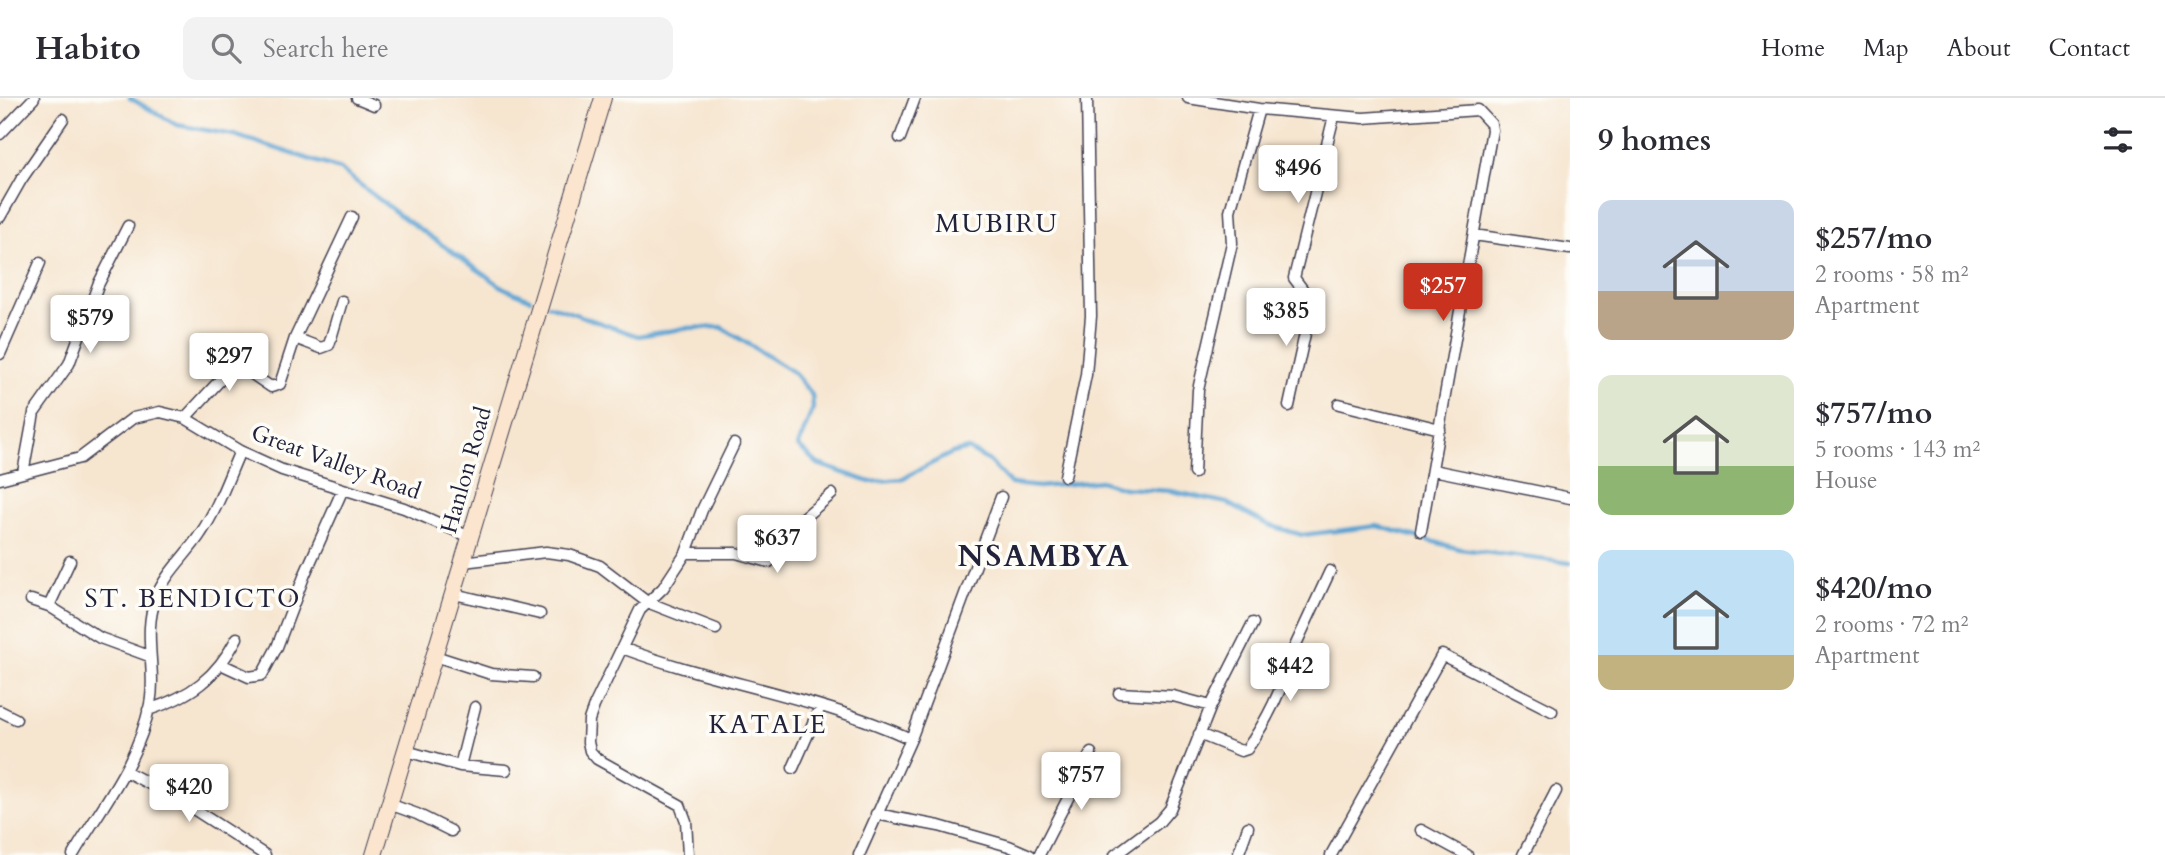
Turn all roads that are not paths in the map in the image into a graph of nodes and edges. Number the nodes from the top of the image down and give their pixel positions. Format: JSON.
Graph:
{"nodes":[{"id":1,"x":34,"y":98,"type":"edge"},
{"id":2,"x":357,"y":98,"type":"edge"},
{"id":3,"x":603,"y":98,"type":"edge"},
{"id":4,"x":915,"y":98,"type":"edge"},
{"id":5,"x":1087,"y":98,"type":"edge"},
{"id":6,"x":1191,"y":98,"type":"edge"},
{"id":7,"x":1479,"y":104,"type":"edge"},
{"id":8,"x":374,"y":105,"type":"dead end"},
{"id":9,"x":1259,"y":109,"type":"junction"},
{"id":10,"x":1334,"y":116,"type":"junction"},
{"id":11,"x":63,"y":119,"type":"dead end"},
{"id":12,"x":0,"y":134,"type":"edge"},
{"id":13,"x":900,"y":138,"type":"dead end"},
{"id":14,"x":0,"y":217,"type":"edge"},
{"id":15,"x":352,"y":217,"type":"dead end"},
{"id":16,"x":128,"y":226,"type":"dead end"},
{"id":17,"x":1474,"y":234,"type":"junction"},
{"id":18,"x":1570,"y":249,"type":"edge"},
{"id":19,"x":40,"y":263,"type":"dead end"},
{"id":20,"x":342,"y":301,"type":"dead end"},
{"id":21,"x":295,"y":338,"type":"junction"},
{"id":22,"x":244,"y":348,"type":"dead end"},
{"id":23,"x":0,"y":354,"type":"edge"},
{"id":24,"x":236,"y":363,"type":"junction"},
{"id":25,"x":1339,"y":404,"type":"dead end"},
{"id":26,"x":1289,"y":406,"type":"dead end"},
{"id":27,"x":185,"y":418,"type":"junction"},
{"id":28,"x":1440,"y":429,"type":"junction"},
{"id":29,"x":734,"y":444,"type":"dead end"},
{"id":30,"x":240,"y":451,"type":"junction"},
{"id":31,"x":1433,"y":470,"type":"junction"},
{"id":32,"x":23,"y":473,"type":"junction"},
{"id":33,"x":1194,"y":473,"type":"dead end"},
{"id":34,"x":1065,"y":476,"type":"dead end"},
{"id":35,"x":0,"y":479,"type":"edge"},
{"id":36,"x":343,"y":489,"type":"junction"},
{"id":37,"x":832,"y":494,"type":"dead end"},
{"id":38,"x":1001,"y":497,"type":"dead end"},
{"id":39,"x":1570,"y":498,"type":"edge"},
{"id":40,"x":1421,"y":531,"type":"dead end"},
{"id":41,"x":470,"y":537,"type":"junction"},
{"id":42,"x":686,"y":553,"type":"junction"},
{"id":43,"x":70,"y":561,"type":"dead end"},
{"id":44,"x":463,"y":562,"type":"junction"},
{"id":45,"x":1330,"y":571,"type":"dead end"},
{"id":46,"x":454,"y":594,"type":"junction"},
{"id":47,"x":31,"y":600,"type":"dead end"},
{"id":48,"x":647,"y":602,"type":"junction"},
{"id":49,"x":49,"y":606,"type":"junction"},
{"id":50,"x":540,"y":614,"type":"dead end"},
{"id":51,"x":1253,"y":623,"type":"dead end"},
{"id":52,"x":716,"y":629,"type":"dead end"},
{"id":53,"x":237,"y":638,"type":"dead end"},
{"id":54,"x":622,"y":648,"type":"junction"},
{"id":55,"x":149,"y":656,"type":"junction"},
{"id":56,"x":435,"y":656,"type":"junction"},
{"id":57,"x":223,"y":665,"type":"junction"},
{"id":58,"x":533,"y":677,"type":"dead end"},
{"id":59,"x":1119,"y":693,"type":"dead end"},
{"id":60,"x":1211,"y":706,"type":"junction"},
{"id":61,"x":475,"y":707,"type":"dead end"},
{"id":62,"x":820,"y":707,"type":"junction"},
{"id":63,"x":148,"y":710,"type":"junction"},
{"id":64,"x":0,"y":711,"type":"edge"},
{"id":65,"x":1552,"y":711,"type":"dead end"},
{"id":66,"x":16,"y":719,"type":"dead end"},
{"id":67,"x":1199,"y":734,"type":"junction"},
{"id":68,"x":911,"y":739,"type":"junction"},
{"id":69,"x":406,"y":751,"type":"junction"},
{"id":70,"x":1091,"y":753,"type":"dead end"},
{"id":71,"x":460,"y":766,"type":"junction"},
{"id":72,"x":793,"y":768,"type":"dead end"},
{"id":73,"x":506,"y":770,"type":"dead end"},
{"id":74,"x":127,"y":772,"type":"junction"},
{"id":75,"x":1556,"y":791,"type":"dead end"},
{"id":76,"x":389,"y":804,"type":"junction"},
{"id":77,"x":876,"y":814,"type":"junction"},
{"id":78,"x":1248,"y":827,"type":"dead end"},
{"id":79,"x":1421,"y":830,"type":"dead end"},
{"id":80,"x":451,"y":831,"type":"dead end"},
{"id":81,"x":73,"y":855,"type":"edge"},
{"id":82,"x":265,"y":855,"type":"edge"},
{"id":83,"x":374,"y":855,"type":"edge"},
{"id":84,"x":688,"y":855,"type":"edge"},
{"id":85,"x":859,"y":855,"type":"edge"},
{"id":86,"x":1030,"y":855,"type":"edge"},
{"id":87,"x":1039,"y":855,"type":"edge"},
{"id":88,"x":1115,"y":855,"type":"edge"},
{"id":89,"x":1238,"y":855,"type":"edge"},
{"id":90,"x":1331,"y":855,"type":"edge"},
{"id":91,"x":1466,"y":855,"type":"edge"},
{"id":92,"x":1524,"y":855,"type":"edge"}],
"edges":[{"from":1,"to":12,"type":"street"},
{"from":2,"to":8,"type":"street"},
{"from":3,"to":41,"type":"main road","name":"Hanlon Road"},
{"from":4,"to":13,"type":"street"},
{"from":5,"to":34,"type":"street"},
{"from":6,"to":9,"type":"street"},
{"from":7,"to":10,"type":"street"},
{"from":7,"to":17,"type":"street"},
{"from":9,"to":10,"type":"street"},
{"from":9,"to":33,"type":"street"},
{"from":10,"to":26,"type":"street"},
{"from":11,"to":14,"type":"street"},
{"from":15,"to":21,"type":"street"},
{"from":16,"to":32,"type":"street"},
{"from":17,"to":18,"type":"street"},
{"from":17,"to":28,"type":"street"},
{"from":19,"to":23,"type":"street"},
{"from":20,"to":21,"type":"street"},
{"from":21,"to":24,"type":"street"},
{"from":22,"to":24,"type":"street"},
{"from":24,"to":27,"type":"street"},
{"from":25,"to":28,"type":"street"},
{"from":27,"to":30,"type":"street","name":"Great Valley Road"},
{"from":27,"to":32,"type":"street","name":"Great Valley Road"},
{"from":28,"to":31,"type":"street"},
{"from":29,"to":42,"type":"street"},
{"from":30,"to":36,"type":"street","name":"Great Valley Road"},
{"from":30,"to":55,"type":"street"},
{"from":31,"to":39,"type":"street"},
{"from":31,"to":40,"type":"street"},
{"from":32,"to":35,"type":"street","name":"Great Valley Road"},
{"from":36,"to":41,"type":"street","name":"Great Valley Road"},
{"from":36,"to":57,"type":"street"},
{"from":37,"to":42,"type":"street"},
{"from":38,"to":68,"type":"street"},
{"from":41,"to":44,"type":"main road","name":"Hanlon Road"},
{"from":42,"to":48,"type":"street"},
{"from":43,"to":49,"type":"street"},
{"from":44,"to":46,"type":"main road","name":"Hanlon Road"},
{"from":44,"to":48,"type":"street"},
{"from":45,"to":67,"type":"street"},
{"from":46,"to":50,"type":"street"},
{"from":46,"to":56,"type":"main road","name":"Hanlon Road"},
{"from":47,"to":49,"type":"street"},
{"from":48,"to":52,"type":"street"},
{"from":48,"to":54,"type":"street"},
{"from":49,"to":55,"type":"street"},
{"from":51,"to":60,"type":"street"},
{"from":53,"to":57,"type":"street"},
{"from":54,"to":62,"type":"street"},
{"from":54,"to":84,"type":"street"},
{"from":55,"to":63,"type":"street"},
{"from":56,"to":58,"type":"street"},
{"from":56,"to":69,"type":"main road","name":"Hanlon Road"},
{"from":57,"to":63,"type":"street"},
{"from":59,"to":60,"type":"street"},
{"from":60,"to":67,"type":"street"},
{"from":61,"to":71,"type":"street"},
{"from":62,"to":68,"type":"street"},
{"from":62,"to":72,"type":"street"},
{"from":63,"to":74,"type":"street"},
{"from":64,"to":66,"type":"street"},
{"from":65,"to":90,"type":"street"},
{"from":67,"to":88,"type":"street"},
{"from":68,"to":77,"type":"street"},
{"from":69,"to":71,"type":"street"},
{"from":69,"to":76,"type":"main road","name":"Hanlon Road"},
{"from":70,"to":87,"type":"street"},
{"from":71,"to":73,"type":"street"},
{"from":74,"to":81,"type":"street"},
{"from":74,"to":82,"type":"street"},
{"from":75,"to":92,"type":"street"},
{"from":76,"to":80,"type":"street"},
{"from":76,"to":83,"type":"main road","name":"Hanlon Road"},
{"from":77,"to":85,"type":"street"},
{"from":77,"to":86,"type":"street"},
{"from":78,"to":89,"type":"street"},
{"from":79,"to":91,"type":"street"}]}
